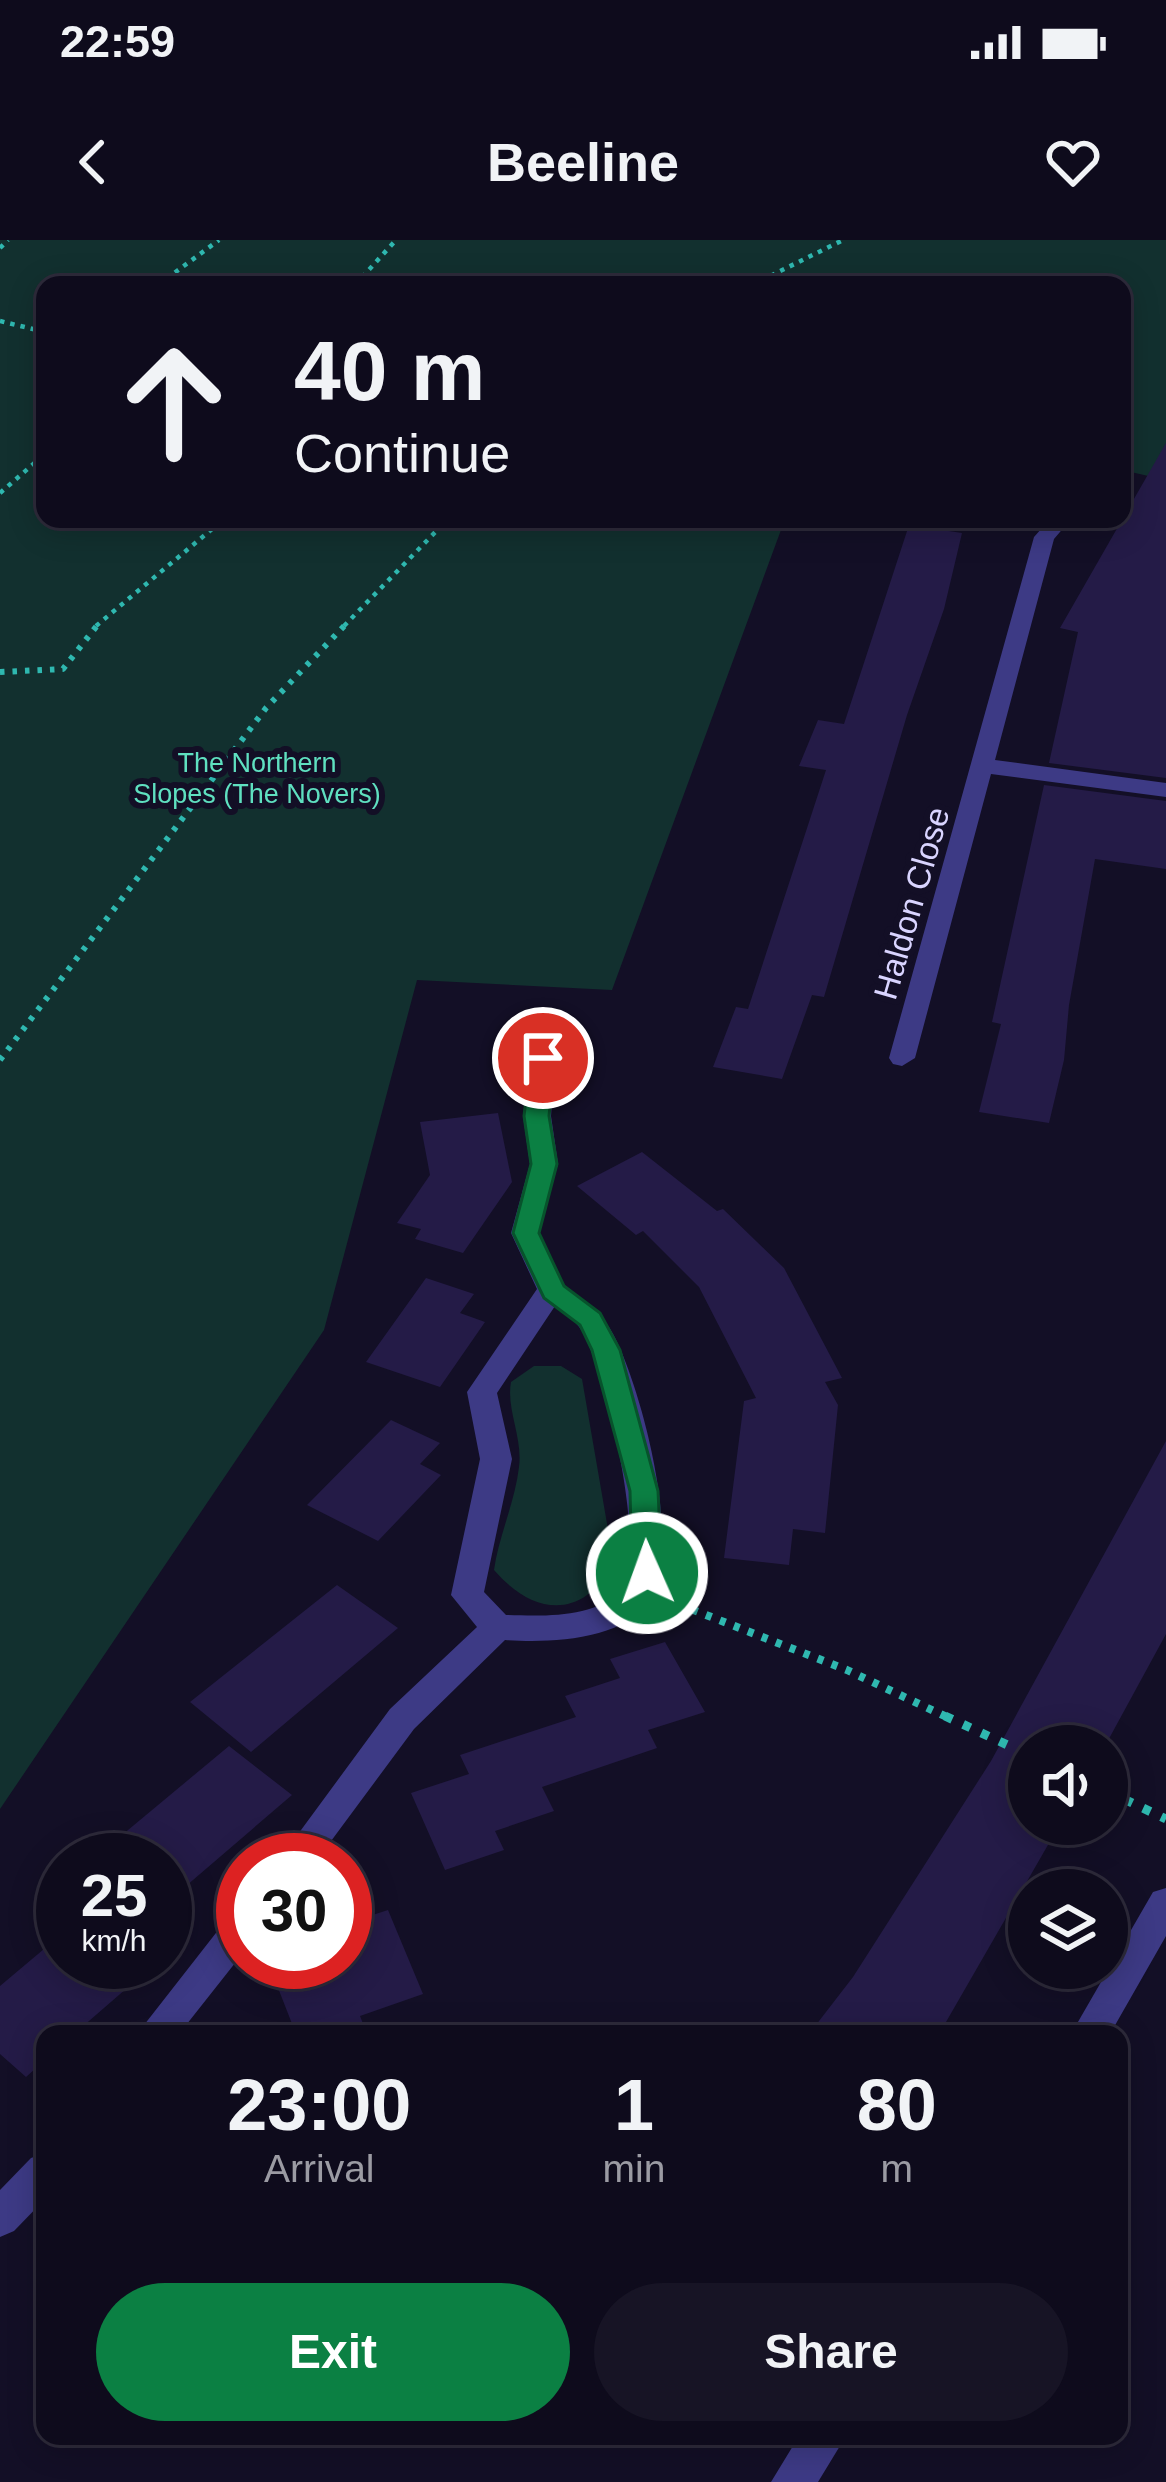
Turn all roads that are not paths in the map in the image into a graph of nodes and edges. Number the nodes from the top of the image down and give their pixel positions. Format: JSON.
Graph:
{"nodes":[{"id":1,"x":1052,"y":528,"type":"edge"},
{"id":2,"x":984,"y":766,"type":"junction"},
{"id":3,"x":1166,"y":790,"type":"edge"},
{"id":4,"x":543,"y":1058,"type":"dead end"},
{"id":5,"x":902,"y":1058,"type":"dead end"},
{"id":6,"x":553,"y":1292,"type":"junction"},
{"id":7,"x":497,"y":1627,"type":"junction"},
{"id":8,"x":317,"y":1833,"type":"edge"},
{"id":9,"x":1166,"y":1904,"type":"edge"},
{"id":10,"x":216,"y":1960,"type":"edge"},
{"id":11,"x":163,"y":2025,"type":"edge"},
{"id":12,"x":1095,"y":2025,"type":"edge"},
{"id":13,"x":36,"y":2180,"type":"edge"},
{"id":14,"x":0,"y":2218,"type":"edge"},
{"id":15,"x":819,"y":2445,"type":"edge"},
{"id":16,"x":792,"y":2482,"type":"edge"}],
"edges":[{"from":1,"to":2,"type":"street","name":"Haldon Close"},
{"from":2,"to":3,"type":"street"},
{"from":2,"to":5,"type":"street","name":"Haldon Close"},
{"from":4,"to":6,"type":"street"},
{"from":6,"to":7,"type":"street"},
{"from":6,"to":7,"type":"street"},
{"from":7,"to":8,"type":"street"},
{"from":9,"to":12,"type":"street"},
{"from":10,"to":11,"type":"street"},
{"from":13,"to":14,"type":"street"},
{"from":15,"to":16,"type":"street"}]}
